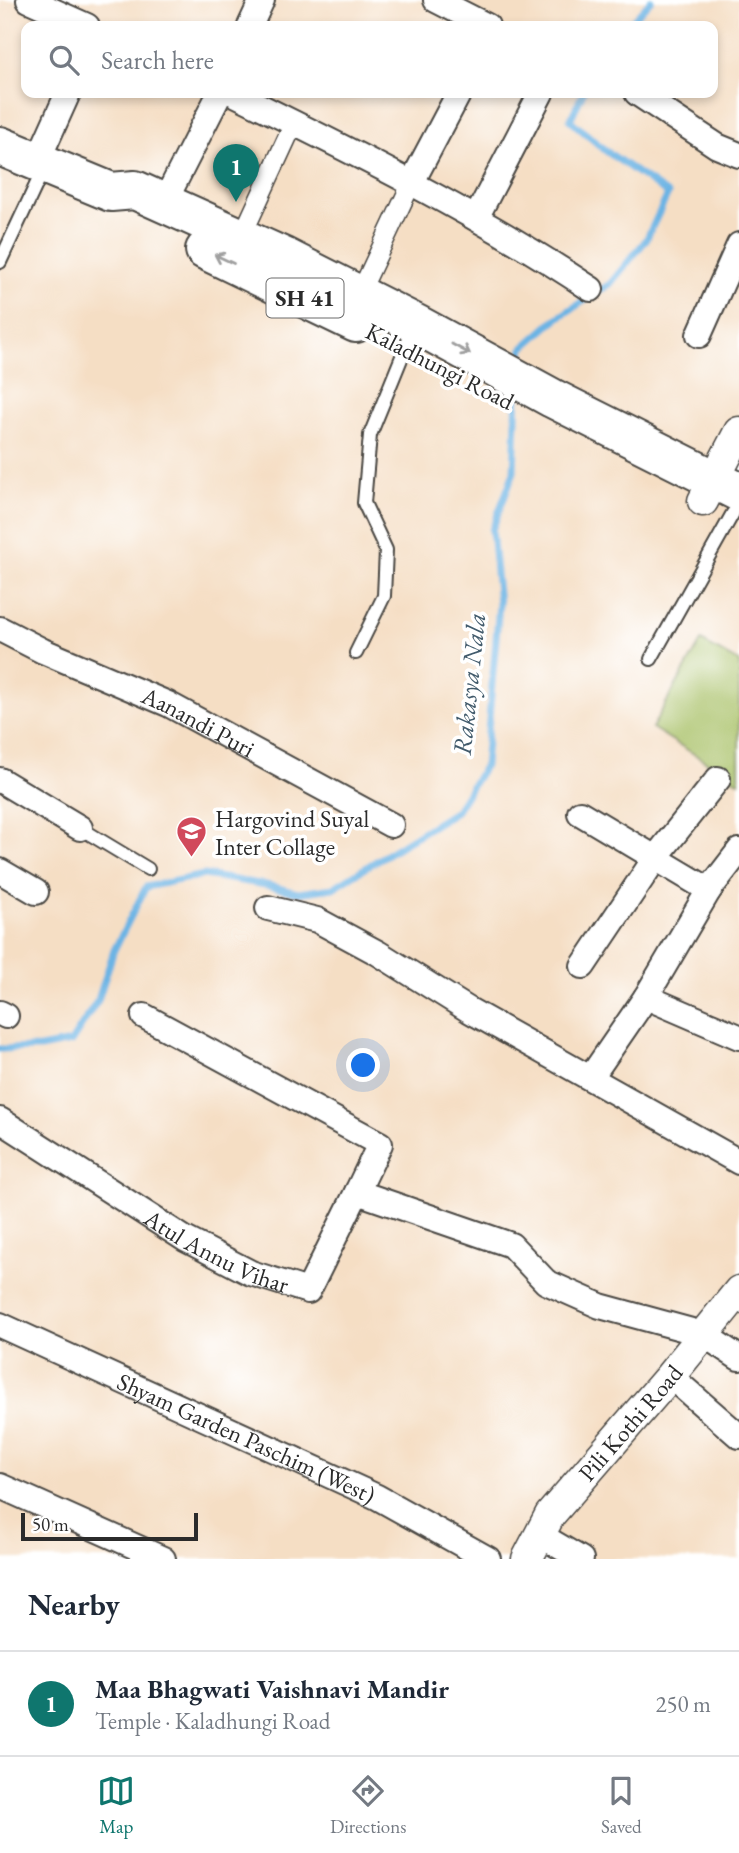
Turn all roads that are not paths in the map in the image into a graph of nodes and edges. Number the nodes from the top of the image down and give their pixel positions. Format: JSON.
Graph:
{"nodes":[{"id":1,"x":29,"y":0,"type":"edge"},
{"id":2,"x":262,"y":0,"type":"edge"},
{"id":3,"x":436,"y":0,"type":"edge"},
{"id":4,"x":76,"y":21,"type":"edge"},
{"id":5,"x":252,"y":21,"type":"edge"},
{"id":6,"x":476,"y":21,"type":"edge"},
{"id":7,"x":66,"y":98,"type":"edge"},
{"id":8,"x":217,"y":98,"type":"edge"},
{"id":9,"x":244,"y":98,"type":"edge"},
{"id":10,"x":456,"y":98,"type":"edge"},
{"id":11,"x":538,"y":98,"type":"edge"},
{"id":12,"x":645,"y":98,"type":"edge"},
{"id":13,"x":294,"y":122,"type":"junction"},
{"id":14,"x":0,"y":146,"type":"edge"},
{"id":15,"x":739,"y":155,"type":"edge"},
{"id":16,"x":41,"y":163,"type":"junction"},
{"id":17,"x":412,"y":182,"type":"junction"},
{"id":18,"x":111,"y":192,"type":"junction"},
{"id":19,"x":164,"y":203,"type":"junction"},
{"id":20,"x":476,"y":218,"type":"junction"},
{"id":21,"x":242,"y":238,"type":"junction"},
{"id":22,"x":739,"y":245,"type":"edge"},
{"id":23,"x":0,"y":262,"type":"edge"},
{"id":24,"x":279,"y":270,"type":"junction"},
{"id":25,"x":591,"y":289,"type":"dead end"},
{"id":26,"x":359,"y":295,"type":"junction"},
{"id":27,"x":699,"y":335,"type":"dead end"},
{"id":28,"x":411,"y":336,"type":"junction"},
{"id":29,"x":739,"y":432,"type":"edge"},
{"id":30,"x":725,"y":500,"type":"edge"},
{"id":31,"x":0,"y":629,"type":"edge"},
{"id":32,"x":356,"y":653,"type":"dead end"},
{"id":33,"x":651,"y":659,"type":"dead end"},
{"id":34,"x":718,"y":779,"type":"dead end"},
{"id":35,"x":0,"y":780,"type":"edge"},
{"id":36,"x":580,"y":813,"type":"dead end"},
{"id":37,"x":391,"y":825,"type":"dead end"},
{"id":38,"x":80,"y":828,"type":"joint"},
{"id":39,"x":739,"y":851,"type":"edge"},
{"id":40,"x":656,"y":858,"type":"junction"},
{"id":41,"x":148,"y":869,"type":"dead end"},
{"id":42,"x":0,"y":871,"type":"edge"},
{"id":43,"x":709,"y":890,"type":"junction"},
{"id":44,"x":36,"y":892,"type":"dead end"},
{"id":45,"x":268,"y":908,"type":"dead end"},
{"id":46,"x":583,"y":965,"type":"dead end"},
{"id":47,"x":646,"y":997,"type":"junction"},
{"id":48,"x":144,"y":1016,"type":"dead end"},
{"id":49,"x":739,"y":1037,"type":"edge"},
{"id":50,"x":591,"y":1077,"type":"junction"},
{"id":51,"x":0,"y":1120,"type":"edge"},
{"id":52,"x":739,"y":1162,"type":"edge"},
{"id":53,"x":357,"y":1192,"type":"junction"},
{"id":54,"x":739,"y":1292,"type":"edge"},
{"id":55,"x":0,"y":1325,"type":"edge"},
{"id":56,"x":703,"y":1334,"type":"junction"},
{"id":57,"x":739,"y":1358,"type":"edge"},
{"id":58,"x":670,"y":1376,"type":"junction"},
{"id":59,"x":739,"y":1436,"type":"edge"},
{"id":60,"x":0,"y":1486,"type":"edge"},
{"id":61,"x":533,"y":1547,"type":"edge"},
{"id":62,"x":163,"y":1559,"type":"edge"},
{"id":63,"x":488,"y":1559,"type":"edge"},
{"id":64,"x":581,"y":1559,"type":"edge"}],
"edges":[{"from":1,"to":4,"type":"street"},
{"from":2,"to":5,"type":"street"},
{"from":3,"to":6,"type":"street"},
{"from":7,"to":16,"type":"street"},
{"from":8,"to":19,"type":"street"},
{"from":9,"to":13,"type":"street"},
{"from":10,"to":17,"type":"street"},
{"from":11,"to":20,"type":"street"},
{"from":12,"to":15,"type":"street"},
{"from":13,"to":17,"type":"street"},
{"from":13,"to":21,"type":"street"},
{"from":14,"to":16,"type":"main road","name":"Kaladhungi Road","number":"SH 41"},
{"from":16,"to":18,"type":"main road","name":"Kaladhungi Road","number":"SH 41"},
{"from":16,"to":23,"type":"lane"},
{"from":17,"to":20,"type":"street"},
{"from":17,"to":26,"type":"street"},
{"from":18,"to":19,"type":"main road","name":"Kaladhungi Road","number":"SH 41"},
{"from":24,"to":18,"type":"main road","name":"Kaladhungi Road","number":"SH 41","one_way":true},
{"from":19,"to":21,"type":"main road","name":"Kaladhungi Road","number":"SH 41"},
{"from":20,"to":25,"type":"street"},
{"from":21,"to":24,"type":"main road","name":"Kaladhungi Road","number":"SH 41"},
{"from":22,"to":27,"type":"street"},
{"from":24,"to":26,"type":"main road","name":"Kaladhungi Road","number":"SH 41"},
{"from":24,"to":28,"type":"main road","name":"Kaladhungi Road","number":"SH 41"},
{"from":26,"to":28,"type":"main road","name":"Kaladhungi Road","number":"SH 41"},
{"from":28,"to":30,"type":"main road","name":"Kaladhungi Road","number":"SH 41"},
{"from":28,"to":32,"type":"lane"},
{"from":29,"to":30,"type":"street"},
{"from":30,"to":33,"type":"lane"},
{"from":31,"to":37,"type":"street","name":"Aanandi Puri"},
{"from":34,"to":40,"type":"street"},
{"from":35,"to":38,"type":"street"},
{"from":36,"to":40,"type":"street"},
{"from":38,"to":41,"type":"lane"},
{"from":39,"to":43,"type":"street"},
{"from":40,"to":43,"type":"street"},
{"from":40,"to":46,"type":"street"},
{"from":42,"to":44,"type":"street"},
{"from":43,"to":47,"type":"street"},
{"from":45,"to":50,"type":"street"},
{"from":47,"to":49,"type":"street"},
{"from":47,"to":50,"type":"street"},
{"from":48,"to":53,"type":"street"},
{"from":50,"to":52,"type":"street"},
{"from":51,"to":53,"type":"street","name":"Atul Annu Vihar"},
{"from":53,"to":56,"type":"street"},
{"from":54,"to":56,"type":"street","name":"Pili Kothi Road"},
{"from":55,"to":63,"type":"street","name":"Shyam Garden Paschim (West)"},
{"from":56,"to":57,"type":"street"},
{"from":56,"to":58,"type":"street","name":"Pili Kothi Road"},
{"from":58,"to":59,"type":"street"},
{"from":58,"to":61,"type":"street","name":"Pili Kothi Road"},
{"from":60,"to":62,"type":"street"},
{"from":61,"to":64,"type":"street"}]}
